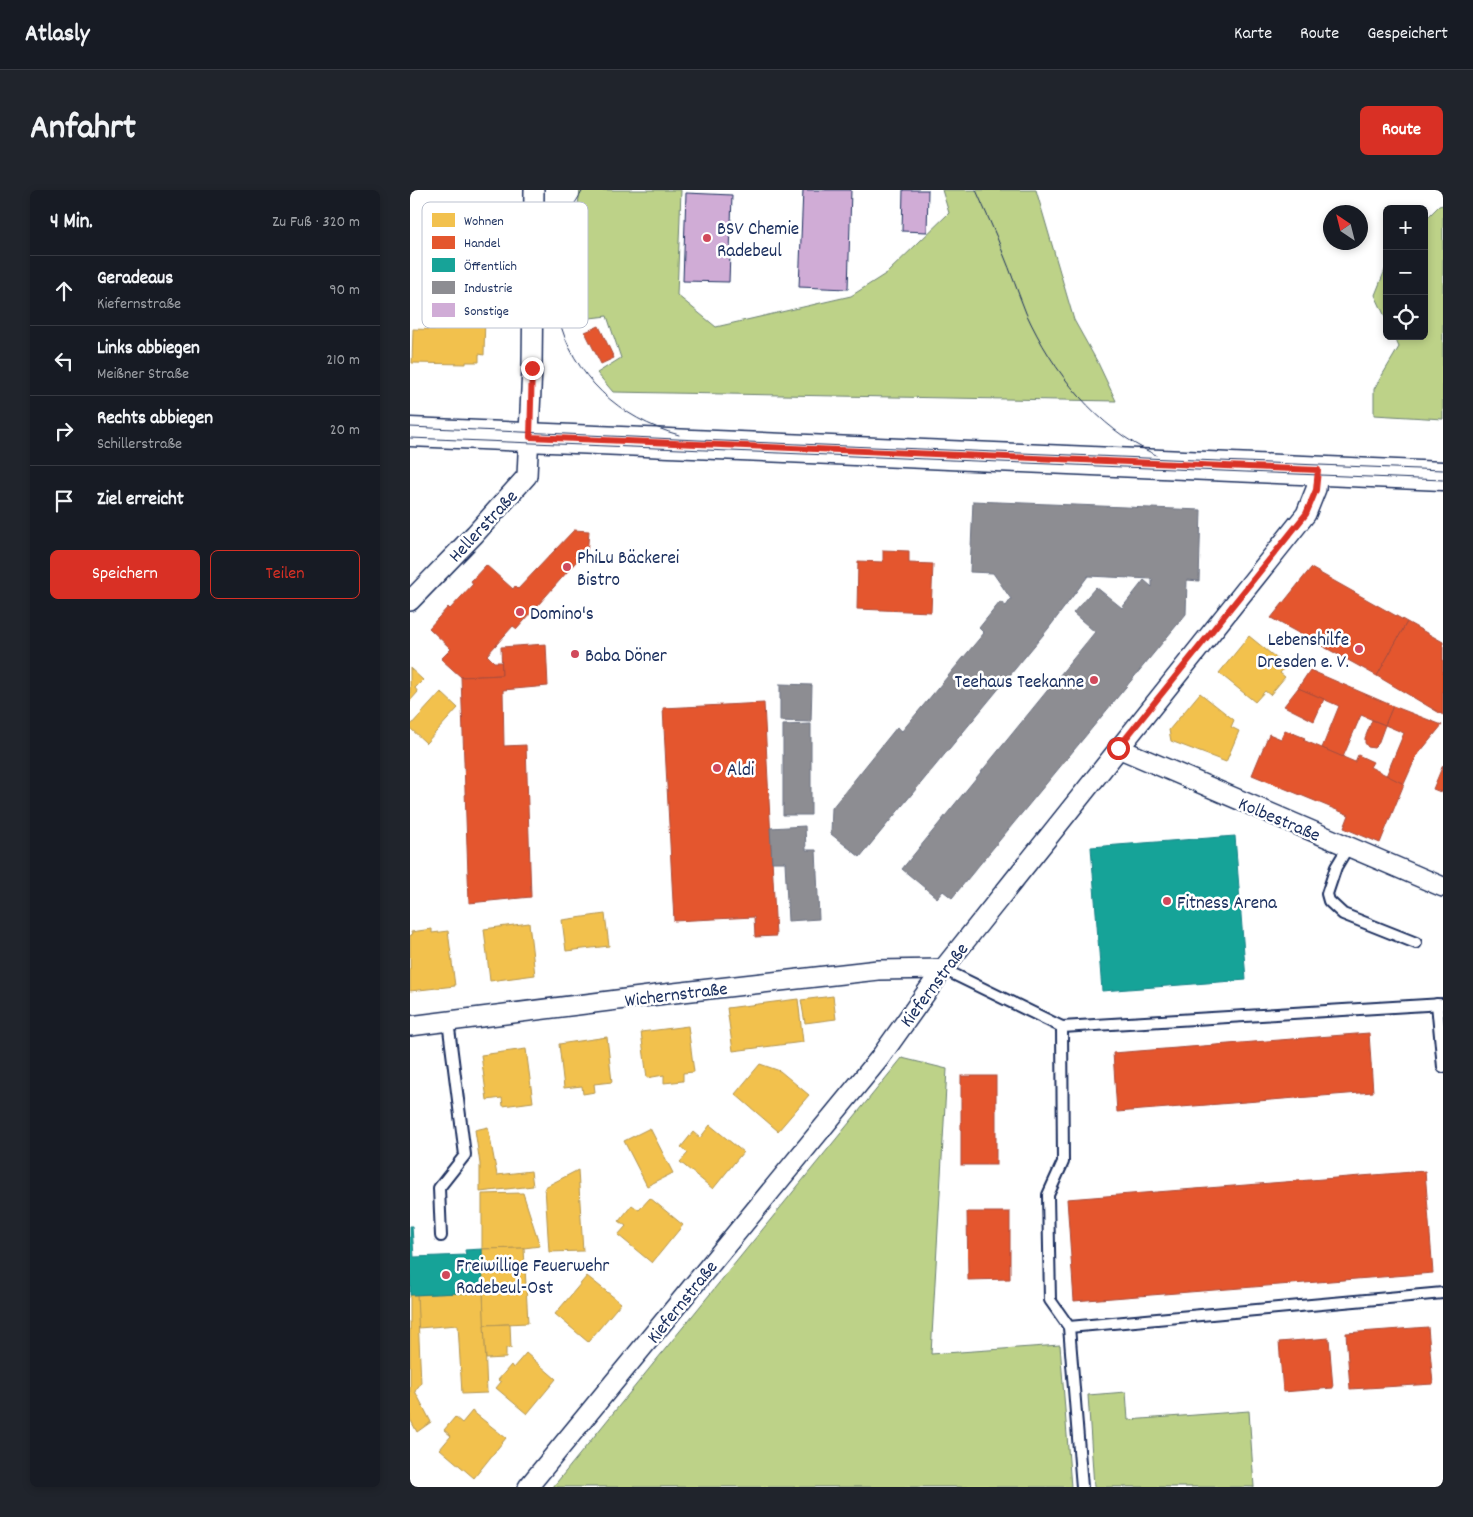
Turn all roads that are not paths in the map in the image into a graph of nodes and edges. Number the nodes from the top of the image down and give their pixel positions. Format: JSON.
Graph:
{"nodes":[{"id":1,"x":532,"y":328,"type":"edge"},
{"id":2,"x":410,"y":432,"type":"edge"},
{"id":3,"x":530,"y":437,"type":"junction"},
{"id":4,"x":1318,"y":470,"type":"junction"},
{"id":5,"x":1443,"y":476,"type":"edge"},
{"id":6,"x":410,"y":601,"type":"edge"},
{"id":7,"x":1118,"y":748,"type":"junction"},
{"id":8,"x":1348,"y":847,"type":"junction"},
{"id":9,"x":1443,"y":887,"type":"edge"},
{"id":10,"x":1416,"y":943,"type":"dead end"},
{"id":11,"x":943,"y":969,"type":"junction"},
{"id":12,"x":1440,"y":1004,"type":"edge"},
{"id":13,"x":448,"y":1021,"type":"junction"},
{"id":14,"x":410,"y":1026,"type":"edge"},
{"id":15,"x":1062,"y":1027,"type":"junction"},
{"id":16,"x":1443,"y":1067,"type":"edge"},
{"id":17,"x":441,"y":1236,"type":"dead end"},
{"id":18,"x":1443,"y":1293,"type":"edge"},
{"id":19,"x":1069,"y":1327,"type":"junction"},
{"id":20,"x":528,"y":1487,"type":"edge"},
{"id":21,"x":1082,"y":1487,"type":"edge"}],
"edges":[{"from":1,"to":3,"type":"street","name":"Hellerstraße"},
{"from":2,"to":3,"type":"main road"},
{"from":3,"to":4,"type":"main road"},
{"from":3,"to":6,"type":"street","name":"Hellerstraße"},
{"from":4,"to":5,"type":"main road"},
{"from":4,"to":7,"type":"street","name":"Kiefernstraße"},
{"from":7,"to":8,"type":"street","name":"Kolbestraße"},
{"from":7,"to":11,"type":"street","name":"Kiefernstraße"},
{"from":8,"to":9,"type":"street","name":"Kolbestraße"},
{"from":8,"to":10,"type":"lane"},
{"from":11,"to":13,"type":"street","name":"Wichernstraße"},
{"from":11,"to":15,"type":"lane"},
{"from":11,"to":20,"type":"street","name":"Kiefernstraße"},
{"from":12,"to":15,"type":"lane"},
{"from":12,"to":16,"type":"lane"},
{"from":13,"to":14,"type":"street","name":"Wichernstraße"},
{"from":13,"to":17,"type":"lane"},
{"from":15,"to":19,"type":"lane"},
{"from":18,"to":19,"type":"lane"},
{"from":19,"to":21,"type":"lane"}]}
